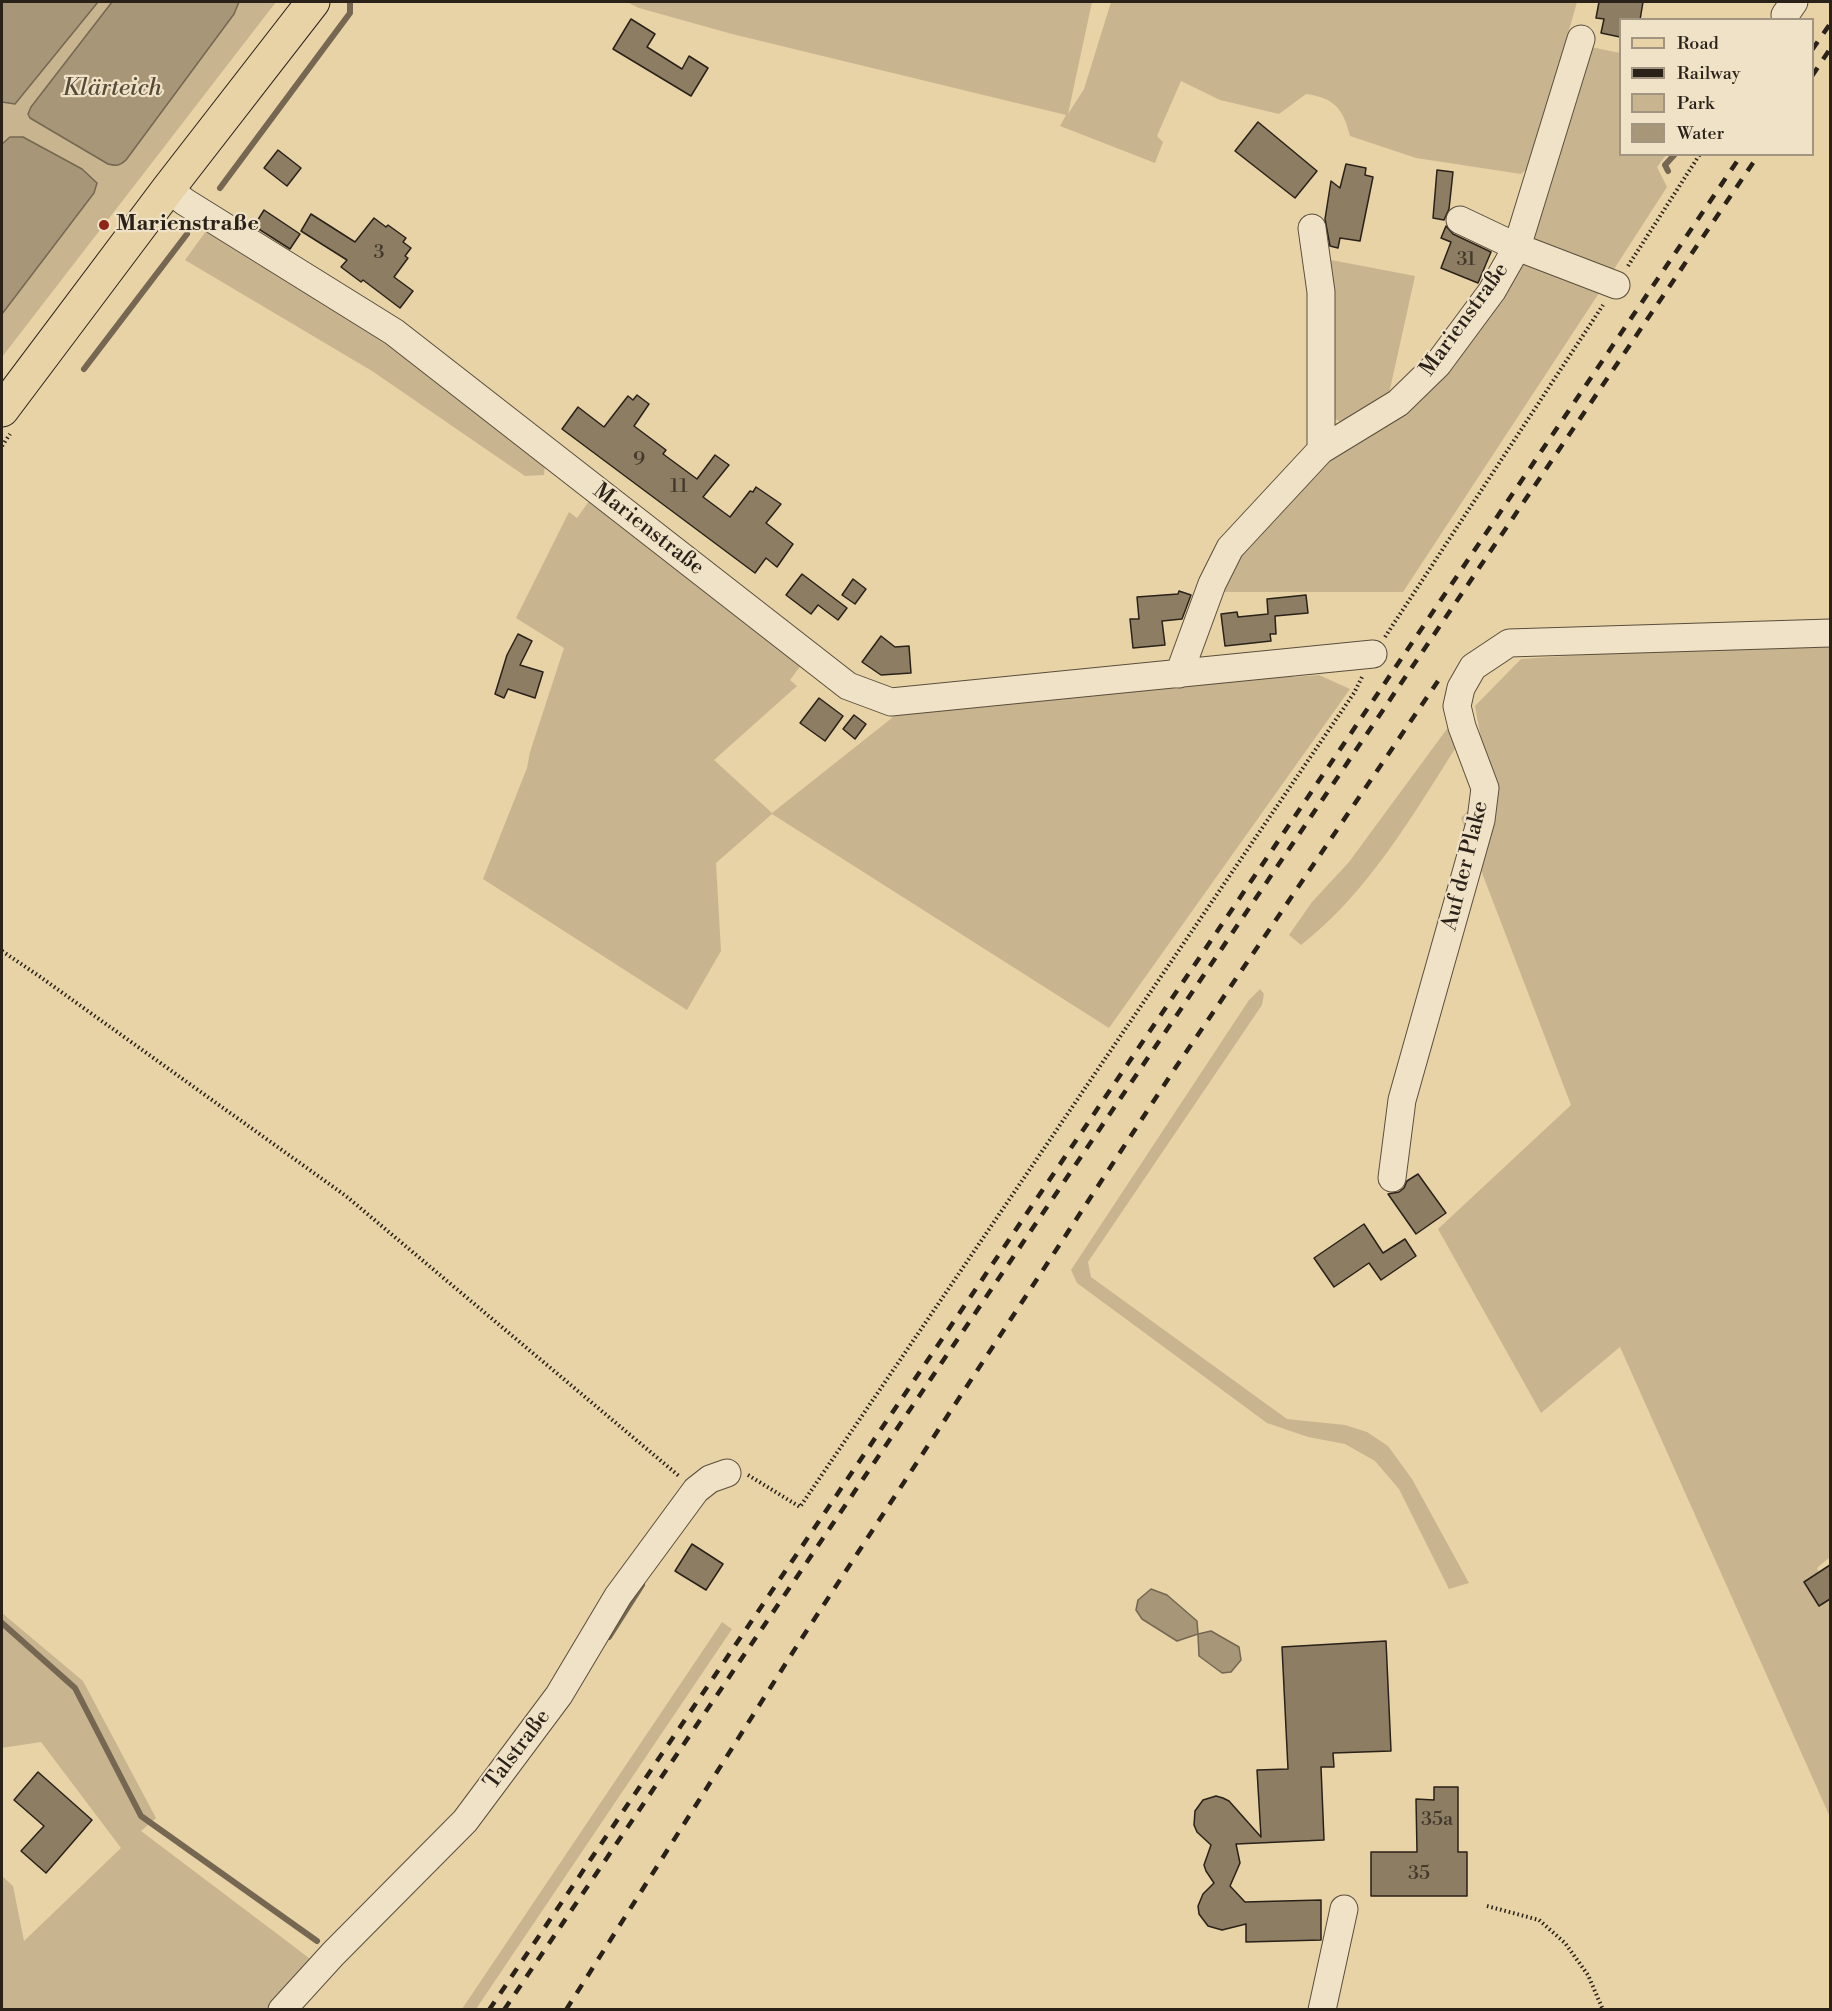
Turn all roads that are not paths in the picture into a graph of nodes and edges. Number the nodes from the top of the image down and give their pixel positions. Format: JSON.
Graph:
{"nodes":[{"id":1,"x":313,"y":2,"type":"edge"},
{"id":2,"x":1581,"y":39,"type":"dead end"},
{"id":3,"x":168,"y":189,"type":"junction"},
{"id":4,"x":1460,"y":220,"type":"dead end"},
{"id":5,"x":1312,"y":228,"type":"dead end"},
{"id":6,"x":1517,"y":247,"type":"junction"},
{"id":7,"x":1616,"y":285,"type":"road end"},
{"id":8,"x":2,"y":410,"type":"edge"},
{"id":9,"x":1321,"y":450,"type":"junction"},
{"id":10,"x":1830,"y":633,"type":"edge"},
{"id":11,"x":1373,"y":654,"type":"road end"},
{"id":12,"x":1179,"y":674,"type":"junction"},
{"id":13,"x":1392,"y":1178,"type":"dead end"},
{"id":14,"x":727,"y":1473,"type":"road end"},
{"id":15,"x":1344,"y":1909,"type":"dead end"},
{"id":16,"x":282,"y":2010,"type":"edge"},
{"id":17,"x":1322,"y":2010,"type":"edge"}],
"edges":[{"from":1,"to":3,"type":"main road"},
{"from":2,"to":6,"type":"street","name":"Marienstraße"},
{"from":3,"to":8,"type":"main road"},
{"from":3,"to":12,"type":"street","name":"Marienstraße"},
{"from":4,"to":6,"type":"street","name":"Marienstraße"},
{"from":5,"to":9,"type":"street"},
{"from":6,"to":7,"type":"street","name":"Marienstraße"},
{"from":6,"to":9,"type":"street","name":"Marienstraße"},
{"from":9,"to":12,"type":"street","name":"Marienstraße"},
{"from":10,"to":13,"type":"street","name":"Auf der Plake"},
{"from":11,"to":12,"type":"street","name":"Marienstraße"},
{"from":14,"to":16,"type":"street","name":"Talstraße"},
{"from":15,"to":17,"type":"street"}]}
